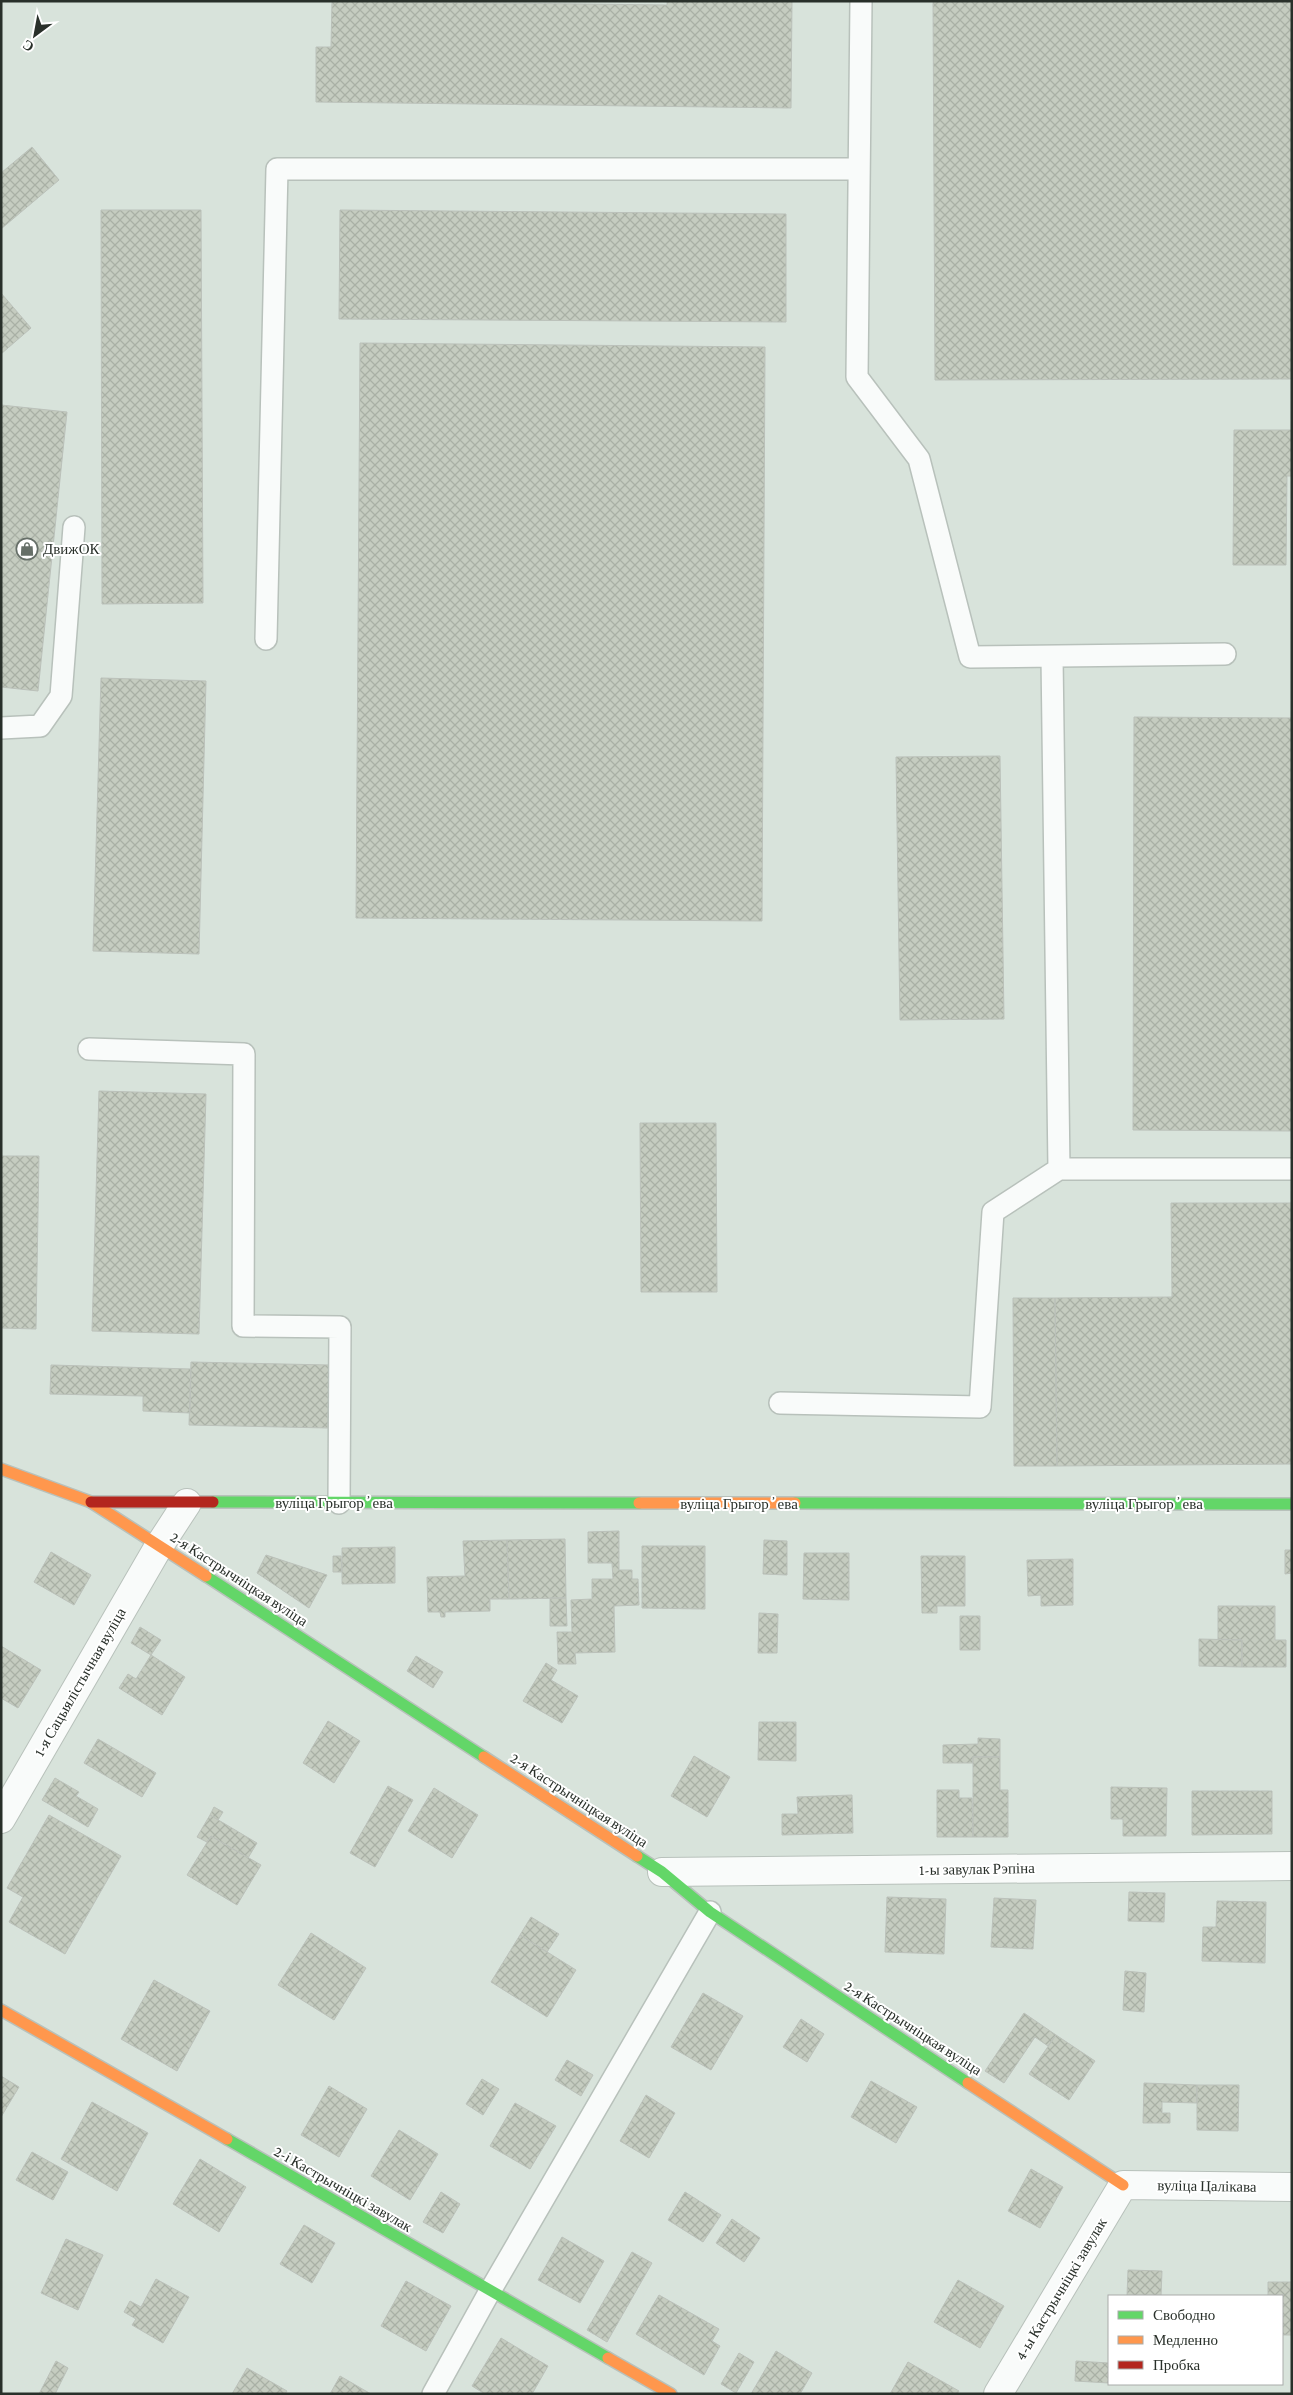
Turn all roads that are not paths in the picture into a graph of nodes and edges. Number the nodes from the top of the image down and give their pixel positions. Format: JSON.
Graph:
{"nodes":[{"id":1,"x":861,"y":1,"type":"edge"},
{"id":2,"x":859,"y":169,"type":"junction"},
{"id":3,"x":74,"y":527,"type":"dead end"},
{"id":4,"x":266,"y":639,"type":"dead end"},
{"id":5,"x":1225,"y":654,"type":"dead end"},
{"id":6,"x":1052,"y":656,"type":"junction"},
{"id":7,"x":1,"y":728,"type":"edge"},
{"id":8,"x":89,"y":1048,"type":"dead end"},
{"id":9,"x":1059,"y":1169,"type":"junction"},
{"id":10,"x":1292,"y":1169,"type":"edge"},
{"id":11,"x":780,"y":1403,"type":"dead end"},
{"id":12,"x":1,"y":1469,"type":"edge"},
{"id":13,"x":91,"y":1502,"type":"junction"},
{"id":14,"x":187,"y":1503,"type":"junction"},
{"id":15,"x":339,"y":1503,"type":"junction"},
{"id":16,"x":1292,"y":1504,"type":"edge"},
{"id":17,"x":159,"y":1546,"type":"junction"},
{"id":18,"x":1,"y":1819,"type":"edge"},
{"id":19,"x":1292,"y":1866,"type":"edge"},
{"id":20,"x":662,"y":1872,"type":"junction"},
{"id":21,"x":710,"y":1912,"type":"junction"},
{"id":22,"x":1,"y":2010,"type":"edge"},
{"id":23,"x":1123,"y":2185,"type":"junction"},
{"id":24,"x":1292,"y":2187,"type":"edge"},
{"id":25,"x":490,"y":2291,"type":"junction"},
{"id":26,"x":433,"y":2394,"type":"edge"},
{"id":27,"x":671,"y":2394,"type":"edge"},
{"id":28,"x":998,"y":2394,"type":"edge"}],
"edges":[{"from":1,"to":2,"type":"lane"},
{"from":2,"to":4,"type":"lane"},
{"from":2,"to":6,"type":"lane"},
{"from":3,"to":7,"type":"lane"},
{"from":5,"to":6,"type":"lane"},
{"from":6,"to":9,"type":"lane"},
{"from":8,"to":15,"type":"lane"},
{"from":9,"to":10,"type":"lane"},
{"from":9,"to":11,"type":"lane"},
{"from":12,"to":13,"type":"street","name":"2-я Кастрычніцкая вуліца"},
{"from":13,"to":14,"type":"street","name":"вуліца Грыгорʼева"},
{"from":13,"to":17,"type":"street","name":"2-я Кастрычніцкая вуліца"},
{"from":14,"to":15,"type":"street","name":"вуліца Грыгорʼева"},
{"from":14,"to":17,"type":"street"},
{"from":15,"to":16,"type":"street","name":"вуліца Грыгорʼева"},
{"from":17,"to":18,"type":"street","name":"1-я Сацыялістычная вуліца"},
{"from":17,"to":20,"type":"street","name":"2-я Кастрычніцкая вуліца"},
{"from":19,"to":20,"type":"street","name":"1-ы завулак Рэпіна"},
{"from":20,"to":21,"type":"street","name":"2-я Кастрычніцкая вуліца"},
{"from":21,"to":23,"type":"street","name":"2-я Кастрычніцкая вуліца"},
{"from":21,"to":25,"type":"lane"},
{"from":22,"to":25,"type":"street","name":"2-і Кастрычніцкі завулак"},
{"from":23,"to":24,"type":"street","name":"вуліца Цалікава"},
{"from":23,"to":28,"type":"street","name":"4-ы Кастрычніцкі завулак"},
{"from":25,"to":26,"type":"lane"},
{"from":25,"to":27,"type":"street","name":"2-і Кастрычніцкі завулак"}]}
